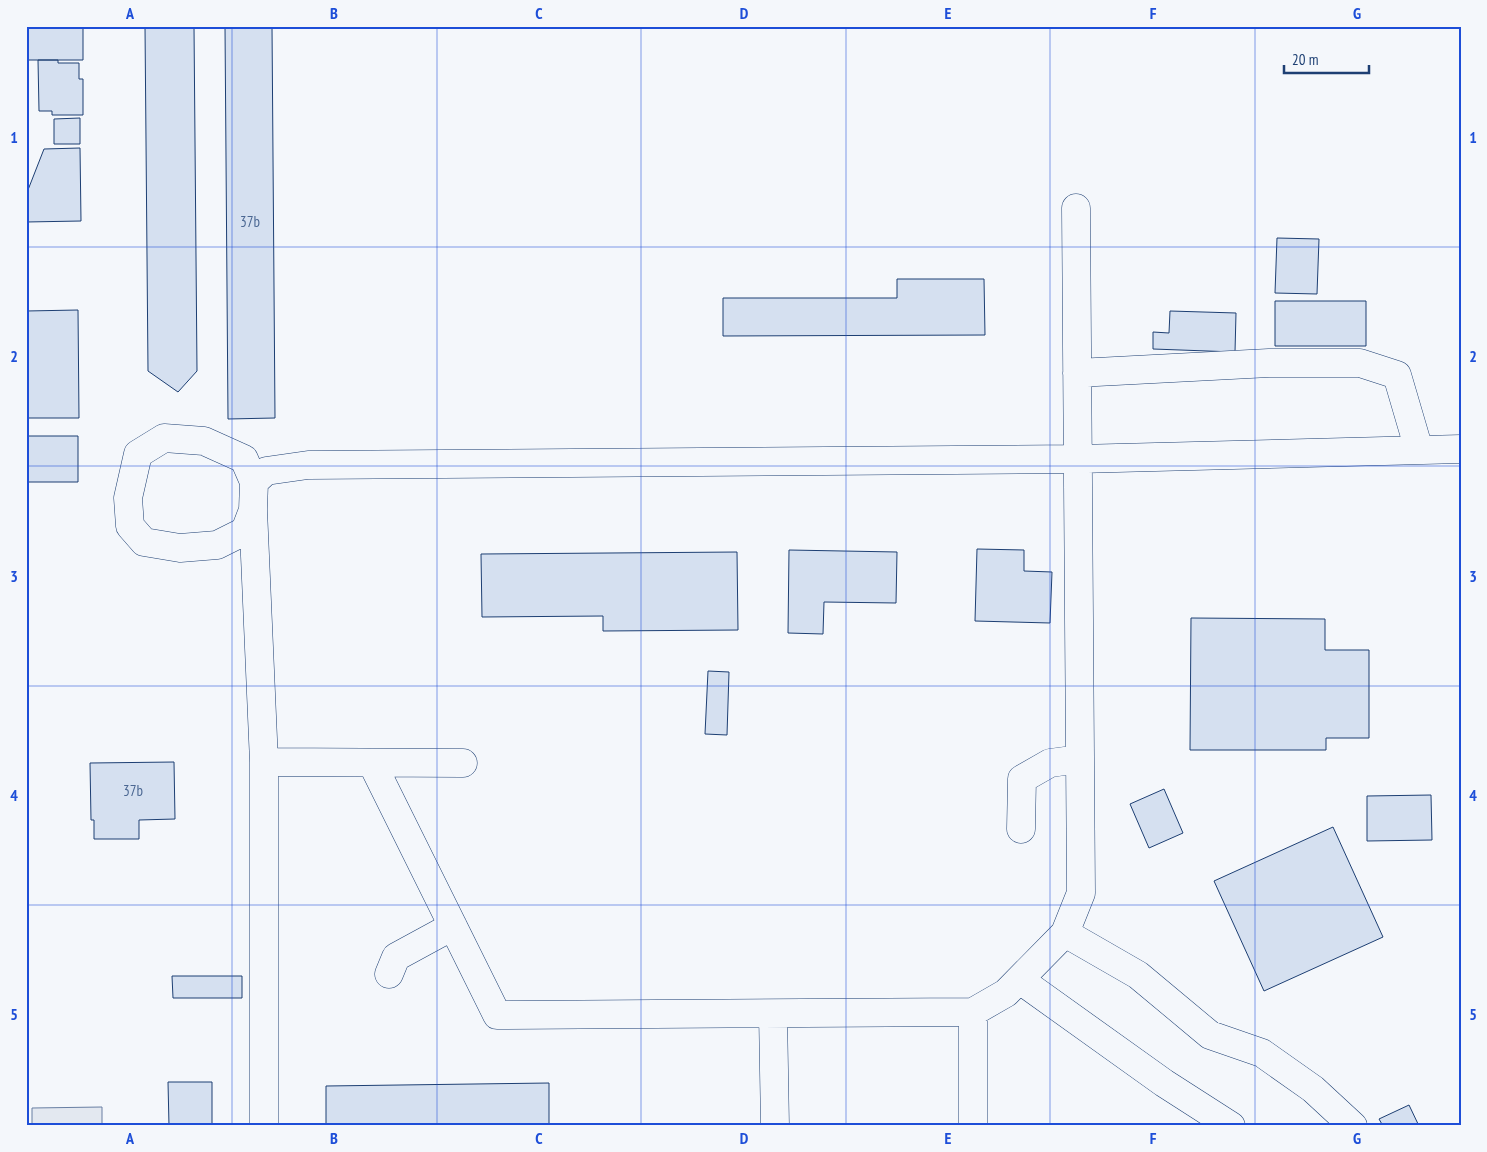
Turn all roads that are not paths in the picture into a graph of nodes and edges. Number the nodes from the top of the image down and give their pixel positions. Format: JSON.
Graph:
{"nodes":[{"id":1,"x":1076,"y":208,"type":"dead end"},
{"id":2,"x":1077,"y":373,"type":"junction"},
{"id":3,"x":1461,"y":449,"type":"edge"},
{"id":4,"x":1419,"y":450,"type":"junction"},
{"id":5,"x":1078,"y":459,"type":"junction"},
{"id":6,"x":254,"y":482,"type":"junction"},
{"id":7,"x":253,"y":510,"type":"junction"},
{"id":8,"x":1080,"y":759,"type":"junction"},
{"id":9,"x":264,"y":762,"type":"junction"},
{"id":10,"x":372,"y":763,"type":"junction"},
{"id":11,"x":463,"y":763,"type":"dead end"},
{"id":12,"x":1021,"y":829,"type":"dead end"},
{"id":13,"x":453,"y":926,"type":"junction"},
{"id":14,"x":1065,"y":933,"type":"junction"},
{"id":15,"x":389,"y":974,"type":"dead end"},
{"id":16,"x":1020,"y":980,"type":"junction"},
{"id":17,"x":973,"y":1012,"type":"junction"},
{"id":18,"x":774,"y":1014,"type":"junction"},
{"id":19,"x":264,"y":1126,"type":"edge"},
{"id":20,"x":775,"y":1126,"type":"edge"},
{"id":21,"x":973,"y":1126,"type":"edge"},
{"id":22,"x":1230,"y":1126,"type":"edge"},
{"id":23,"x":1353,"y":1126,"type":"edge"}],
"edges":[{"from":1,"to":2,"type":"lane"},
{"from":2,"to":4,"type":"lane"},
{"from":2,"to":5,"type":"lane"},
{"from":3,"to":4,"type":"lane"},
{"from":4,"to":5,"type":"lane"},
{"from":5,"to":6,"type":"lane"},
{"from":5,"to":8,"type":"lane"},
{"from":6,"to":7,"type":"lane"},
{"from":6,"to":7,"type":"lane"},
{"from":7,"to":9,"type":"lane"},
{"from":8,"to":12,"type":"lane"},
{"from":8,"to":14,"type":"lane"},
{"from":9,"to":10,"type":"lane"},
{"from":9,"to":19,"type":"lane"},
{"from":10,"to":11,"type":"lane"},
{"from":10,"to":13,"type":"lane"},
{"from":13,"to":15,"type":"lane"},
{"from":13,"to":18,"type":"lane"},
{"from":14,"to":16,"type":"lane"},
{"from":14,"to":23,"type":"lane"},
{"from":16,"to":17,"type":"lane"},
{"from":16,"to":22,"type":"lane"},
{"from":17,"to":18,"type":"lane"},
{"from":17,"to":21,"type":"lane"},
{"from":18,"to":20,"type":"lane"}]}
